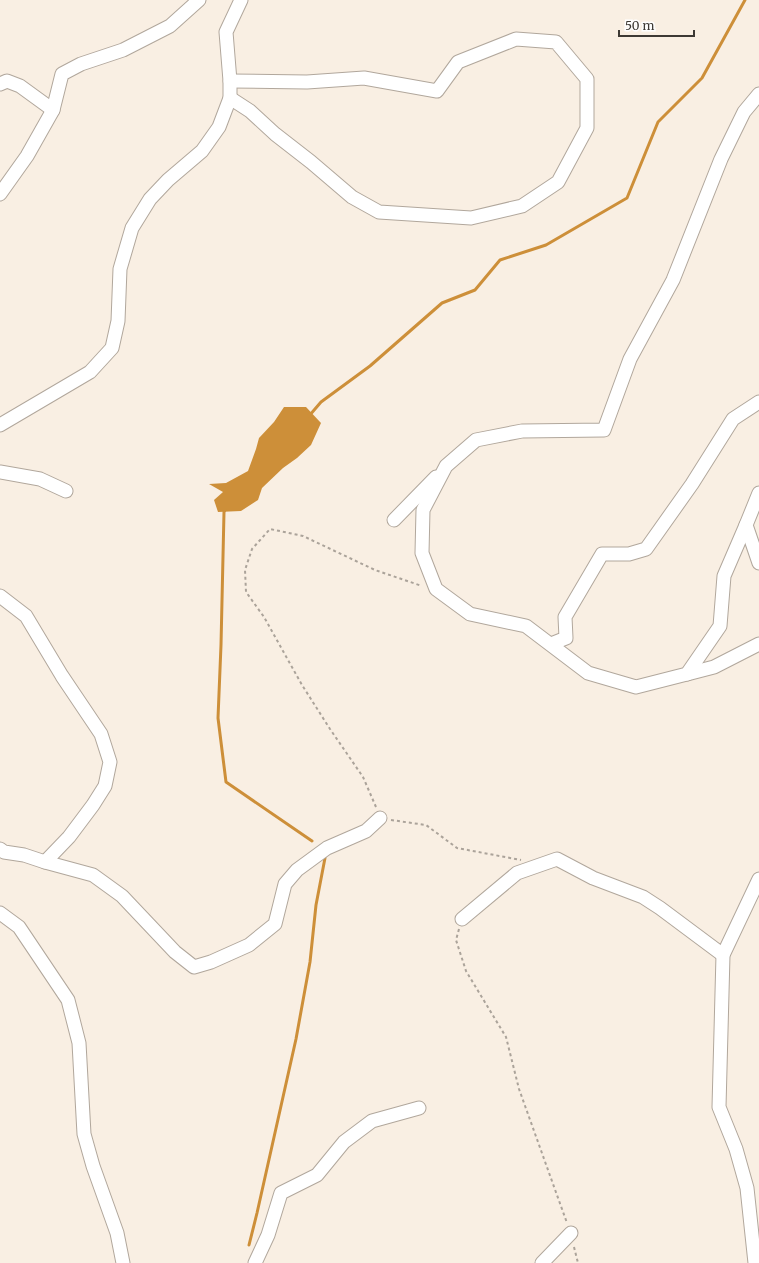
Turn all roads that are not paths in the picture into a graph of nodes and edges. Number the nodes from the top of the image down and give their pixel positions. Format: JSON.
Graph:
{"nodes":[{"id":1,"x":199,"y":0,"type":"edge"},
{"id":2,"x":241,"y":0,"type":"edge"},
{"id":3,"x":230,"y":81,"type":"junction"},
{"id":4,"x":0,"y":84,"type":"edge"},
{"id":5,"x":759,"y":94,"type":"edge"},
{"id":6,"x":230,"y":98,"type":"junction"},
{"id":7,"x":53,"y":110,"type":"junction"},
{"id":8,"x":0,"y":194,"type":"edge"},
{"id":9,"x":759,"y":402,"type":"edge"},
{"id":10,"x":0,"y":425,"type":"edge"},
{"id":11,"x":446,"y":466,"type":"junction"},
{"id":12,"x":0,"y":472,"type":"edge"},
{"id":13,"x":66,"y":491,"type":"dead end"},
{"id":14,"x":759,"y":493,"type":"edge"},
{"id":15,"x":394,"y":520,"type":"dead end"},
{"id":16,"x":746,"y":525,"type":"junction"},
{"id":17,"x":759,"y":563,"type":"edge"},
{"id":18,"x":0,"y":596,"type":"edge"},
{"id":19,"x":551,"y":644,"type":"junction"},
{"id":20,"x":759,"y":644,"type":"edge"},
{"id":21,"x":687,"y":674,"type":"junction"},
{"id":22,"x":380,"y":818,"type":"road end"},
{"id":23,"x":0,"y":849,"type":"edge"},
{"id":24,"x":45,"y":862,"type":"junction"},
{"id":25,"x":759,"y":879,"type":"edge"},
{"id":26,"x":0,"y":912,"type":"edge"},
{"id":27,"x":462,"y":919,"type":"road end"},
{"id":28,"x":723,"y":955,"type":"junction"},
{"id":29,"x":419,"y":1108,"type":"dead end"},
{"id":30,"x":571,"y":1233,"type":"road end"},
{"id":31,"x":123,"y":1263,"type":"edge"},
{"id":32,"x":255,"y":1263,"type":"edge"},
{"id":33,"x":542,"y":1263,"type":"edge"},
{"id":34,"x":755,"y":1263,"type":"edge"}],
"edges":[{"from":1,"to":7,"type":"street"},
{"from":2,"to":3,"type":"street"},
{"from":3,"to":6,"type":"street"},
{"from":3,"to":6,"type":"street"},
{"from":4,"to":7,"type":"street"},
{"from":5,"to":11,"type":"street"},
{"from":6,"to":10,"type":"street"},
{"from":7,"to":8,"type":"street"},
{"from":9,"to":19,"type":"street"},
{"from":11,"to":15,"type":"street"},
{"from":11,"to":19,"type":"street"},
{"from":12,"to":13,"type":"street"},
{"from":14,"to":16,"type":"street"},
{"from":16,"to":17,"type":"street"},
{"from":16,"to":21,"type":"street"},
{"from":18,"to":24,"type":"street"},
{"from":19,"to":21,"type":"street"},
{"from":20,"to":21,"type":"street"},
{"from":22,"to":24,"type":"street"},
{"from":23,"to":24,"type":"street"},
{"from":25,"to":28,"type":"street"},
{"from":26,"to":31,"type":"street"},
{"from":27,"to":28,"type":"street"},
{"from":28,"to":34,"type":"street"},
{"from":29,"to":32,"type":"street"},
{"from":30,"to":33,"type":"street"}]}
